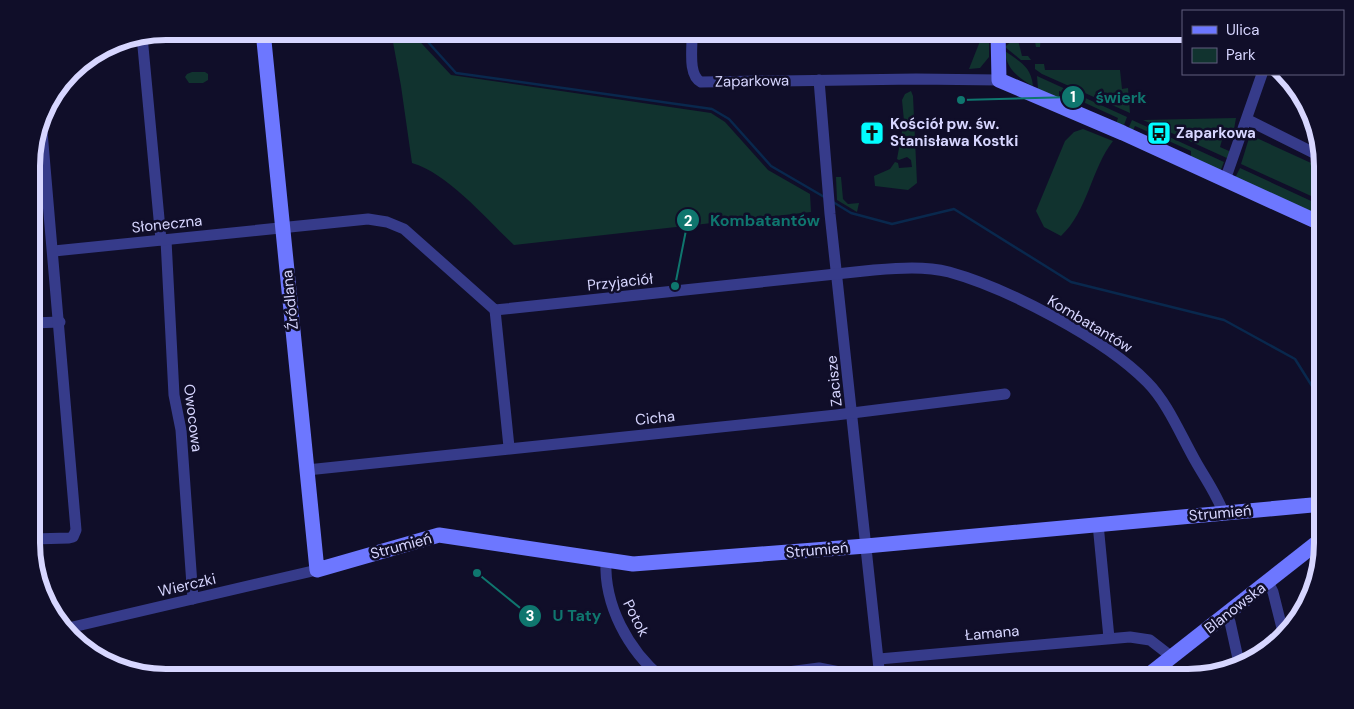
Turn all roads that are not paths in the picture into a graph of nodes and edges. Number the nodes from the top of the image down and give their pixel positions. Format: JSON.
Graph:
{"nodes":[{"id":1,"x":264,"y":40,"type":"edge"},
{"id":2,"x":692,"y":40,"type":"edge"},
{"id":3,"x":998,"y":40,"type":"edge"},
{"id":4,"x":143,"y":42,"type":"edge"},
{"id":5,"x":1262,"y":75,"type":"edge"},
{"id":6,"x":819,"y":80,"type":"junction"},
{"id":7,"x":999,"y":80,"type":"junction"},
{"id":8,"x":1248,"y":120,"type":"junction"},
{"id":9,"x":43,"y":139,"type":"edge"},
{"id":10,"x":1313,"y":153,"type":"edge"},
{"id":11,"x":1225,"y":180,"type":"junction"},
{"id":12,"x":1314,"y":220,"type":"edge"},
{"id":13,"x":283,"y":227,"type":"junction"},
{"id":14,"x":163,"y":240,"type":"junction"},
{"id":15,"x":54,"y":252,"type":"junction"},
{"id":16,"x":837,"y":273,"type":"junction"},
{"id":17,"x":495,"y":310,"type":"junction"},
{"id":18,"x":60,"y":322,"type":"junction"},
{"id":19,"x":40,"y":323,"type":"edge"},
{"id":20,"x":1005,"y":394,"type":"dead end"},
{"id":21,"x":852,"y":413,"type":"junction"},
{"id":22,"x":508,"y":447,"type":"junction"},
{"id":23,"x":307,"y":470,"type":"junction"},
{"id":24,"x":1314,"y":505,"type":"edge"},
{"id":25,"x":1223,"y":512,"type":"junction"},
{"id":26,"x":1098,"y":524,"type":"junction"},
{"id":27,"x":40,"y":539,"type":"edge"},
{"id":28,"x":1314,"y":545,"type":"edge"},
{"id":29,"x":866,"y":546,"type":"junction"},
{"id":30,"x":606,"y":562,"type":"junction"},
{"id":31,"x":317,"y":570,"type":"junction"},
{"id":32,"x":1268,"y":582,"type":"junction"},
{"id":33,"x":193,"y":600,"type":"junction"},
{"id":34,"x":1226,"y":615,"type":"junction"},
{"id":35,"x":72,"y":627,"type":"edge"},
{"id":36,"x":1282,"y":627,"type":"edge"},
{"id":37,"x":1109,"y":638,"type":"junction"},
{"id":38,"x":1172,"y":657,"type":"junction"},
{"id":39,"x":1239,"y":658,"type":"edge"},
{"id":40,"x":878,"y":659,"type":"junction"},
{"id":41,"x":653,"y":669,"type":"edge"},
{"id":42,"x":811,"y":669,"type":"edge"},
{"id":43,"x":824,"y":669,"type":"edge"},
{"id":44,"x":879,"y":669,"type":"edge"},
{"id":45,"x":1158,"y":669,"type":"edge"}],
"edges":[{"from":1,"to":13,"type":"street","name":"Źródlana"},
{"from":2,"to":6,"type":"street","name":"Zaparkowa"},
{"from":3,"to":7,"type":"street"},
{"from":4,"to":14,"type":"street","name":"Owocowa"},
{"from":5,"to":8,"type":"street"},
{"from":6,"to":7,"type":"street","name":"Zaparkowa"},
{"from":6,"to":16,"type":"street","name":"Zacisze"},
{"from":7,"to":11,"type":"street","name":"Zaparkowa"},
{"from":8,"to":10,"type":"street"},
{"from":8,"to":11,"type":"street"},
{"from":9,"to":15,"type":"street"},
{"from":11,"to":12,"type":"street","name":"Zaparkowa"},
{"from":13,"to":14,"type":"street","name":"Słoneczna"},
{"from":13,"to":17,"type":"street"},
{"from":13,"to":23,"type":"street","name":"Źródlana"},
{"from":14,"to":15,"type":"street","name":"Słoneczna"},
{"from":14,"to":33,"type":"street","name":"Owocowa"},
{"from":15,"to":18,"type":"street"},
{"from":16,"to":17,"type":"street","name":"Przyjaciół"},
{"from":16,"to":21,"type":"street","name":"Zacisze"},
{"from":16,"to":25,"type":"street","name":"Kombatantów"},
{"from":17,"to":22,"type":"street"},
{"from":18,"to":19,"type":"street"},
{"from":18,"to":27,"type":"street"},
{"from":20,"to":21,"type":"street","name":"Cicha"},
{"from":21,"to":22,"type":"street","name":"Cicha"},
{"from":21,"to":29,"type":"street","name":"Zacisze"},
{"from":22,"to":23,"type":"street","name":"Cicha"},
{"from":23,"to":31,"type":"street","name":"Źródlana"},
{"from":24,"to":25,"type":"street","name":"Strumień"},
{"from":25,"to":26,"type":"street","name":"Strumień"},
{"from":26,"to":29,"type":"street","name":"Strumień"},
{"from":26,"to":37,"type":"street"},
{"from":28,"to":32,"type":"street","name":"Blanowska"},
{"from":29,"to":30,"type":"street","name":"Strumień"},
{"from":29,"to":40,"type":"street","name":"Zacisze"},
{"from":30,"to":31,"type":"street","name":"Strumień"},
{"from":30,"to":41,"type":"street","name":"Potok"},
{"from":31,"to":33,"type":"street","name":"Wierczki"},
{"from":32,"to":34,"type":"street","name":"Blanowska"},
{"from":32,"to":36,"type":"street"},
{"from":33,"to":35,"type":"street","name":"Wierczki"},
{"from":34,"to":38,"type":"street","name":"Blanowska"},
{"from":34,"to":39,"type":"street"},
{"from":37,"to":38,"type":"street","name":"Łamana"},
{"from":37,"to":40,"type":"street","name":"Łamana"},
{"from":38,"to":45,"type":"street","name":"Blanowska"},
{"from":40,"to":44,"type":"street","name":"Zacisze"},
{"from":42,"to":43,"type":"street"}]}
